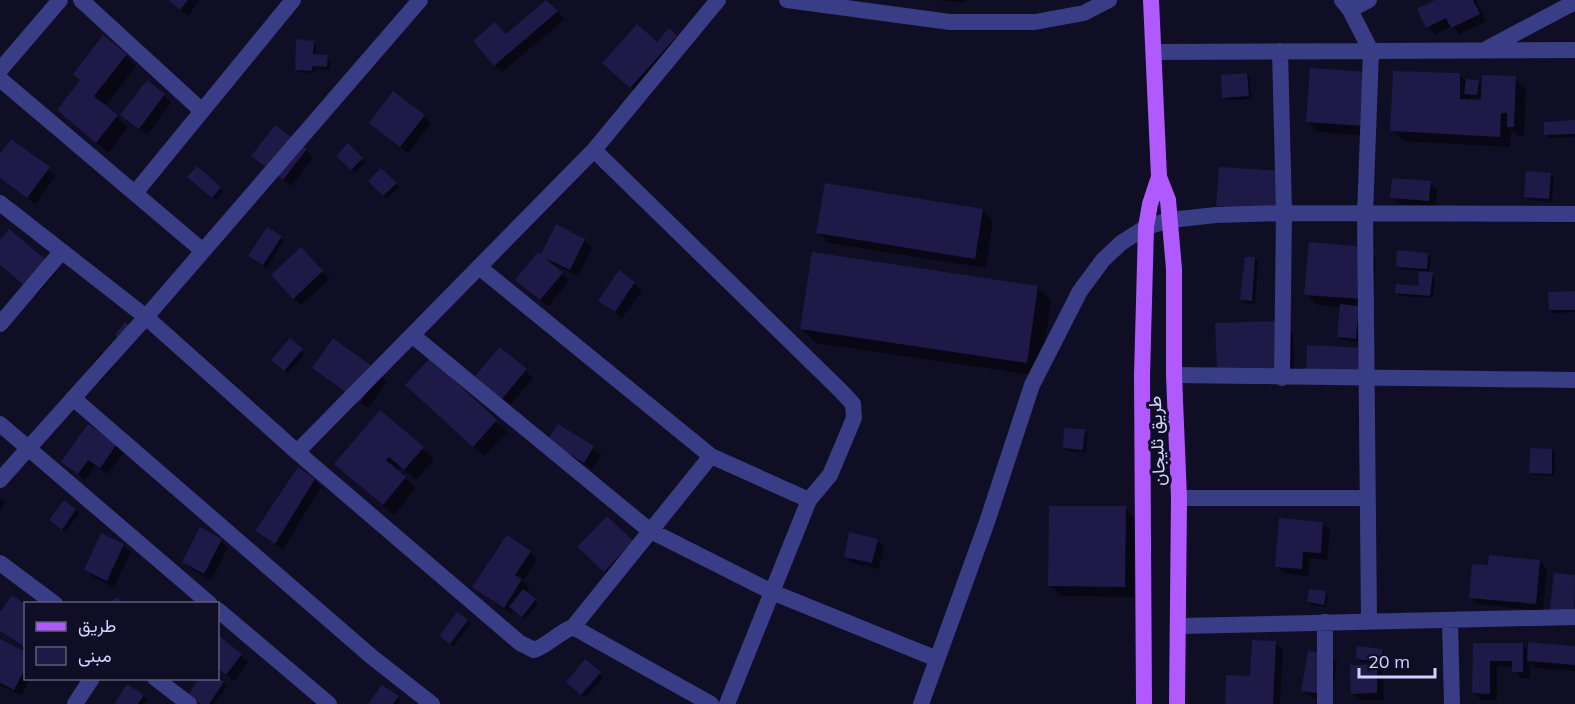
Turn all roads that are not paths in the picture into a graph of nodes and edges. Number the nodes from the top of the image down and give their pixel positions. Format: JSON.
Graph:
{"nodes":[{"id":1,"x":60,"y":0,"type":"edge"},
{"id":2,"x":81,"y":0,"type":"edge"},
{"id":3,"x":293,"y":0,"type":"edge"},
{"id":4,"x":420,"y":0,"type":"edge"},
{"id":5,"x":718,"y":0,"type":"edge"},
{"id":6,"x":787,"y":0,"type":"edge"},
{"id":7,"x":1109,"y":0,"type":"edge"},
{"id":8,"x":1151,"y":0,"type":"edge"},
{"id":9,"x":1369,"y":0,"type":"edge"},
{"id":10,"x":1575,"y":2,"type":"edge"},
{"id":11,"x":1346,"y":5,"type":"edge"},
{"id":12,"x":1484,"y":50,"type":"junction"},
{"id":13,"x":1575,"y":50,"type":"edge"},
{"id":14,"x":1280,"y":51,"type":"junction"},
{"id":15,"x":1371,"y":51,"type":"junction"},
{"id":16,"x":1154,"y":52,"type":"junction"},
{"id":17,"x":0,"y":70,"type":"edge"},
{"id":18,"x":0,"y":79,"type":"edge"},
{"id":19,"x":202,"y":111,"type":"junction"},
{"id":20,"x":594,"y":150,"type":"junction"},
{"id":21,"x":1159,"y":177,"type":"junction"},
{"id":22,"x":135,"y":193,"type":"junction"},
{"id":23,"x":0,"y":203,"type":"edge"},
{"id":24,"x":1284,"y":213,"type":"junction"},
{"id":25,"x":1575,"y":214,"type":"edge"},
{"id":26,"x":1365,"y":215,"type":"junction"},
{"id":27,"x":1170,"y":220,"type":"junction"},
{"id":28,"x":1146,"y":227,"type":"junction"},
{"id":29,"x":203,"y":250,"type":"junction"},
{"id":30,"x":62,"y":251,"type":"junction"},
{"id":31,"x":479,"y":267,"type":"junction"},
{"id":32,"x":146,"y":317,"type":"junction"},
{"id":33,"x":0,"y":324,"type":"edge"},
{"id":34,"x":412,"y":335,"type":"junction"},
{"id":35,"x":1174,"y":375,"type":"junction"},
{"id":36,"x":1282,"y":378,"type":"junction"},
{"id":37,"x":1365,"y":378,"type":"junction"},
{"id":38,"x":1575,"y":380,"type":"edge"},
{"id":39,"x":73,"y":398,"type":"junction"},
{"id":40,"x":0,"y":424,"type":"edge"},
{"id":41,"x":27,"y":450,"type":"junction"},
{"id":42,"x":297,"y":452,"type":"junction"},
{"id":43,"x":711,"y":456,"type":"junction"},
{"id":44,"x":0,"y":480,"type":"edge"},
{"id":45,"x":1179,"y":498,"type":"junction"},
{"id":46,"x":1367,"y":498,"type":"junction"},
{"id":47,"x":809,"y":500,"type":"junction"},
{"id":48,"x":649,"y":530,"type":"junction"},
{"id":49,"x":0,"y":562,"type":"edge"},
{"id":50,"x":772,"y":592,"type":"junction"},
{"id":51,"x":55,"y":602,"type":"edge"},
{"id":52,"x":209,"y":602,"type":"edge"},
{"id":53,"x":219,"y":611,"type":"edge"},
{"id":54,"x":1575,"y":617,"type":"edge"},
{"id":55,"x":1450,"y":620,"type":"junction"},
{"id":56,"x":1369,"y":621,"type":"junction"},
{"id":57,"x":1325,"y":622,"type":"junction"},
{"id":58,"x":1180,"y":626,"type":"junction"},
{"id":59,"x":573,"y":627,"type":"junction"},
{"id":60,"x":937,"y":659,"type":"junction"},
{"id":61,"x":91,"y":680,"type":"edge"},
{"id":62,"x":158,"y":680,"type":"edge"},
{"id":63,"x":75,"y":704,"type":"edge"},
{"id":64,"x":189,"y":704,"type":"edge"},
{"id":65,"x":329,"y":704,"type":"edge"},
{"id":66,"x":432,"y":704,"type":"edge"},
{"id":67,"x":711,"y":704,"type":"edge"},
{"id":68,"x":727,"y":704,"type":"edge"},
{"id":69,"x":921,"y":704,"type":"edge"},
{"id":70,"x":1144,"y":704,"type":"edge"},
{"id":71,"x":1177,"y":704,"type":"edge"},
{"id":72,"x":1325,"y":704,"type":"edge"},
{"id":73,"x":1452,"y":704,"type":"edge"}],
"edges":[{"from":1,"to":17,"type":"street"},
{"from":2,"to":19,"type":"street"},
{"from":3,"to":19,"type":"street"},
{"from":4,"to":29,"type":"street"},
{"from":5,"to":20,"type":"street"},
{"from":6,"to":7,"type":"street"},
{"from":8,"to":16,"type":"main road","name":"طريق ثليجان"},
{"from":9,"to":11,"type":"street"},
{"from":10,"to":12,"type":"street"},
{"from":11,"to":15,"type":"street"},
{"from":12,"to":13,"type":"street"},
{"from":12,"to":15,"type":"street"},
{"from":14,"to":15,"type":"street"},
{"from":14,"to":16,"type":"street"},
{"from":14,"to":24,"type":"street"},
{"from":15,"to":26,"type":"street"},
{"from":16,"to":21,"type":"main road","name":"طريق ثليجان"},
{"from":18,"to":22,"type":"street"},
{"from":19,"to":22,"type":"street"},
{"from":20,"to":31,"type":"street"},
{"from":20,"to":47,"type":"street"},
{"from":21,"to":27,"type":"main road","name":"طريق ثليجان"},
{"from":21,"to":28,"type":"main road","name":"طريق ثليجان"},
{"from":22,"to":29,"type":"street"},
{"from":23,"to":30,"type":"street"},
{"from":24,"to":26,"type":"street"},
{"from":24,"to":27,"type":"street"},
{"from":24,"to":36,"type":"street"},
{"from":25,"to":26,"type":"street"},
{"from":26,"to":37,"type":"street"},
{"from":27,"to":28,"type":"street"},
{"from":27,"to":35,"type":"main road","name":"طريق ثليجان"},
{"from":28,"to":60,"type":"street"},
{"from":28,"to":70,"type":"main road","name":"طريق ثليجان"},
{"from":29,"to":32,"type":"street"},
{"from":30,"to":32,"type":"street"},
{"from":30,"to":33,"type":"street"},
{"from":31,"to":34,"type":"street"},
{"from":31,"to":43,"type":"street"},
{"from":32,"to":39,"type":"street"},
{"from":32,"to":42,"type":"street"},
{"from":34,"to":42,"type":"street"},
{"from":34,"to":48,"type":"street"},
{"from":35,"to":36,"type":"street"},
{"from":35,"to":45,"type":"main road","name":"طريق ثليجان"},
{"from":36,"to":37,"type":"street"},
{"from":37,"to":38,"type":"street"},
{"from":37,"to":46,"type":"street"},
{"from":39,"to":41,"type":"street"},
{"from":39,"to":66,"type":"street"},
{"from":40,"to":41,"type":"street"},
{"from":41,"to":44,"type":"street"},
{"from":41,"to":52,"type":"street"},
{"from":42,"to":59,"type":"street"},
{"from":43,"to":47,"type":"street"},
{"from":43,"to":48,"type":"street"},
{"from":45,"to":46,"type":"street"},
{"from":45,"to":58,"type":"main road","name":"طريق ثليجان"},
{"from":46,"to":56,"type":"street"},
{"from":47,"to":50,"type":"street"},
{"from":48,"to":50,"type":"street"},
{"from":48,"to":59,"type":"street"},
{"from":49,"to":51,"type":"street"},
{"from":50,"to":60,"type":"street"},
{"from":50,"to":68,"type":"street"},
{"from":53,"to":65,"type":"street"},
{"from":54,"to":55,"type":"street"},
{"from":55,"to":56,"type":"street"},
{"from":55,"to":73,"type":"street"},
{"from":56,"to":57,"type":"street"},
{"from":57,"to":58,"type":"street"},
{"from":57,"to":72,"type":"street"},
{"from":58,"to":71,"type":"main road","name":"طريق ثليجان"},
{"from":59,"to":67,"type":"street"},
{"from":60,"to":69,"type":"street"},
{"from":61,"to":63,"type":"street"},
{"from":62,"to":64,"type":"street"}]}
